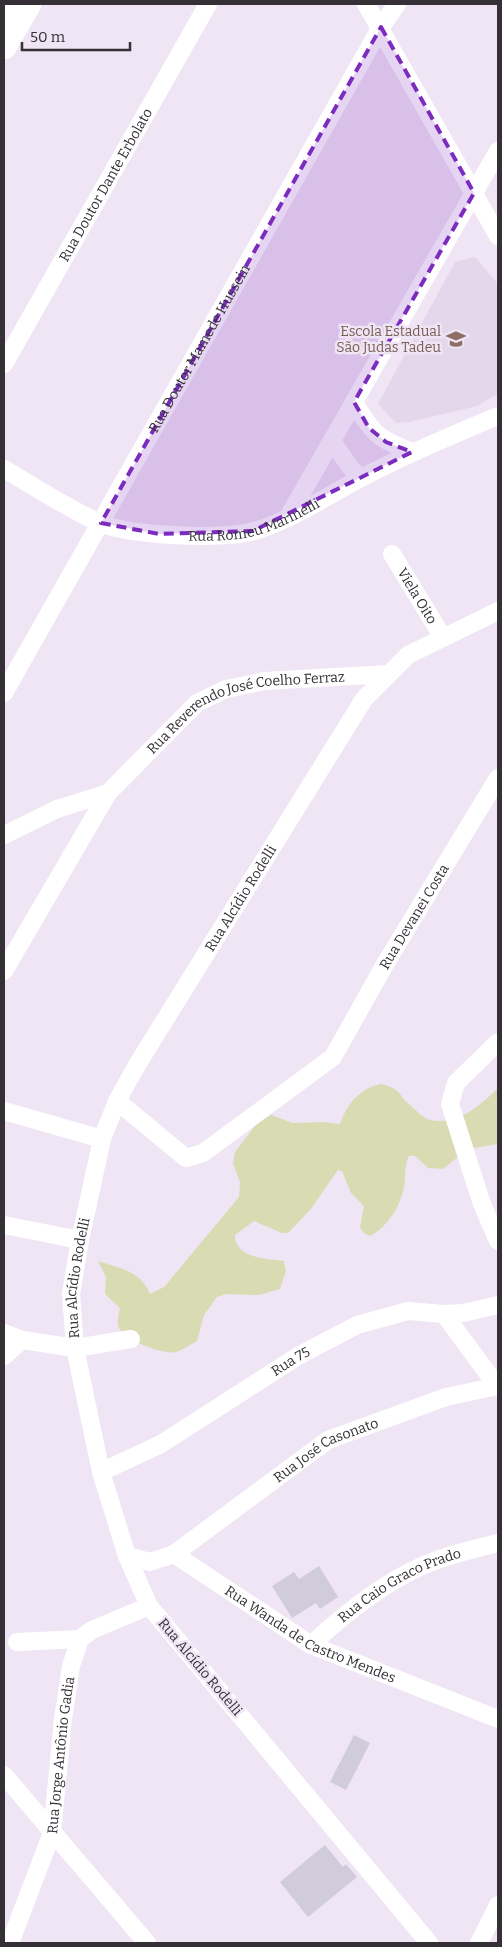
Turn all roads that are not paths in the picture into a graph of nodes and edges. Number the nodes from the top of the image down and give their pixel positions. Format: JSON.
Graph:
{"nodes":[{"id":1,"x":9,"y":4,"type":"edge"},
{"id":2,"x":29,"y":4,"type":"edge"},
{"id":3,"x":208,"y":4,"type":"edge"},
{"id":4,"x":366,"y":4,"type":"edge"},
{"id":5,"x":397,"y":4,"type":"edge"},
{"id":6,"x":4,"y":10,"type":"edge"},
{"id":7,"x":381,"y":27,"type":"junction"},
{"id":8,"x":4,"y":47,"type":"edge"},
{"id":9,"x":498,"y":151,"type":"edge"},
{"id":10,"x":474,"y":193,"type":"junction"},
{"id":11,"x":498,"y":236,"type":"edge"},
{"id":12,"x":4,"y":364,"type":"edge"},
{"id":13,"x":354,"y":402,"type":"junction"},
{"id":14,"x":498,"y":416,"type":"edge"},
{"id":15,"x":332,"y":441,"type":"junction"},
{"id":16,"x":412,"y":452,"type":"junction"},
{"id":17,"x":4,"y":469,"type":"edge"},
{"id":18,"x":361,"y":478,"type":"junction"},
{"id":19,"x":288,"y":517,"type":"junction"},
{"id":20,"x":101,"y":523,"type":"junction"},
{"id":21,"x":392,"y":554,"type":"dead end"},
{"id":22,"x":498,"y":611,"type":"edge"},
{"id":23,"x":442,"y":636,"type":"junction"},
{"id":24,"x":388,"y":674,"type":"junction"},
{"id":25,"x":4,"y":693,"type":"edge"},
{"id":26,"x":498,"y":778,"type":"edge"},
{"id":27,"x":108,"y":793,"type":"junction"},
{"id":28,"x":4,"y":835,"type":"edge"},
{"id":29,"x":4,"y":971,"type":"edge"},
{"id":30,"x":498,"y":1042,"type":"edge"},
{"id":31,"x":117,"y":1101,"type":"junction"},
{"id":32,"x":4,"y":1111,"type":"edge"},
{"id":33,"x":102,"y":1139,"type":"junction"},
{"id":34,"x":4,"y":1225,"type":"edge"},
{"id":35,"x":80,"y":1240,"type":"junction"},
{"id":36,"x":498,"y":1241,"type":"edge"},
{"id":37,"x":498,"y":1304,"type":"edge"},
{"id":38,"x":444,"y":1314,"type":"junction"},
{"id":39,"x":4,"y":1333,"type":"edge"},
{"id":40,"x":131,"y":1339,"type":"dead end"},
{"id":41,"x":22,"y":1340,"type":"junction"},
{"id":42,"x":75,"y":1348,"type":"junction"},
{"id":43,"x":4,"y":1356,"type":"edge"},
{"id":44,"x":498,"y":1386,"type":"edge"},
{"id":45,"x":102,"y":1472,"type":"junction"},
{"id":46,"x":498,"y":1543,"type":"edge"},
{"id":47,"x":174,"y":1554,"type":"junction"},
{"id":48,"x":127,"y":1556,"type":"junction"},
{"id":49,"x":149,"y":1606,"type":"junction"},
{"id":50,"x":80,"y":1639,"type":"junction"},
{"id":51,"x":17,"y":1642,"type":"dead end"},
{"id":52,"x":311,"y":1645,"type":"junction"},
{"id":53,"x":498,"y":1719,"type":"edge"},
{"id":54,"x":4,"y":1774,"type":"edge"},
{"id":55,"x":52,"y":1833,"type":"junction"},
{"id":56,"x":498,"y":1905,"type":"edge"},
{"id":57,"x":10,"y":1943,"type":"edge"},
{"id":58,"x":147,"y":1943,"type":"edge"},
{"id":59,"x":429,"y":1943,"type":"edge"},
{"id":60,"x":479,"y":1943,"type":"edge"}],
"edges":[{"from":1,"to":6,"type":"main road"},
{"from":2,"to":8,"type":"main road"},
{"from":3,"to":12,"type":"street","name":"Rua Doutor Dante Erbolato"},
{"from":4,"to":7,"type":"street"},
{"from":5,"to":7,"type":"street","name":"Rua Doutor Mamede Hussein"},
{"from":7,"to":10,"type":"street"},
{"from":7,"to":20,"type":"street","name":"Rua Doutor Mamede Hussein"},
{"from":9,"to":10,"type":"street"},
{"from":10,"to":11,"type":"street"},
{"from":10,"to":13,"type":"street"},
{"from":13,"to":15,"type":"street"},
{"from":13,"to":16,"type":"street"},
{"from":14,"to":16,"type":"street","name":"Rua Romeu Marinelli"},
{"from":15,"to":18,"type":"street"},
{"from":15,"to":19,"type":"street"},
{"from":16,"to":18,"type":"street","name":"Rua Romeu Marinelli"},
{"from":17,"to":20,"type":"street","name":"Rua Romeu Marinelli"},
{"from":18,"to":19,"type":"street","name":"Rua Romeu Marinelli"},
{"from":19,"to":20,"type":"street","name":"Rua Romeu Marinelli"},
{"from":20,"to":25,"type":"street","name":"Rua Doutor Mamede Hussein"},
{"from":21,"to":23,"type":"street","name":"Viela Oito"},
{"from":22,"to":23,"type":"street"},
{"from":23,"to":24,"type":"street"},
{"from":24,"to":27,"type":"street","name":"Rua Reverendo José Coelho Ferraz"},
{"from":24,"to":31,"type":"street","name":"Rua Alcídio Rodelli"},
{"from":26,"to":31,"type":"street","name":"Rua Devanei Costa"},
{"from":27,"to":28,"type":"street","name":"Rua Reverendo José Coelho Ferraz"},
{"from":27,"to":29,"type":"street"},
{"from":30,"to":36,"type":"street"},
{"from":31,"to":33,"type":"street","name":"Rua Alcídio Rodelli"},
{"from":32,"to":33,"type":"street"},
{"from":33,"to":35,"type":"street","name":"Rua Alcídio Rodelli"},
{"from":34,"to":35,"type":"street"},
{"from":35,"to":42,"type":"street","name":"Rua Alcídio Rodelli"},
{"from":37,"to":38,"type":"street","name":"Rua 75"},
{"from":38,"to":44,"type":"street"},
{"from":38,"to":45,"type":"street","name":"Rua 75"},
{"from":39,"to":41,"type":"street"},
{"from":40,"to":42,"type":"street"},
{"from":41,"to":42,"type":"street"},
{"from":41,"to":43,"type":"street"},
{"from":42,"to":45,"type":"street","name":"Rua Alcídio Rodelli"},
{"from":44,"to":47,"type":"street","name":"Rua José Casonato"},
{"from":45,"to":48,"type":"street","name":"Rua Alcídio Rodelli"},
{"from":46,"to":52,"type":"street","name":"Rua Caio Graco Prado"},
{"from":47,"to":48,"type":"street"},
{"from":47,"to":52,"type":"street","name":"Rua Wanda de Castro Mendes"},
{"from":48,"to":49,"type":"street","name":"Rua Alcídio Rodelli"},
{"from":49,"to":50,"type":"street"},
{"from":49,"to":59,"type":"street","name":"Rua Alcídio Rodelli"},
{"from":50,"to":51,"type":"street"},
{"from":50,"to":55,"type":"street","name":"Rua Jorge Antônio Gadia"},
{"from":52,"to":53,"type":"street","name":"Rua Wanda de Castro Mendes"},
{"from":54,"to":55,"type":"street"},
{"from":55,"to":57,"type":"street","name":"Rua Jorge Antônio Gadia"},
{"from":55,"to":58,"type":"street"},
{"from":56,"to":60,"type":"street"}]}
